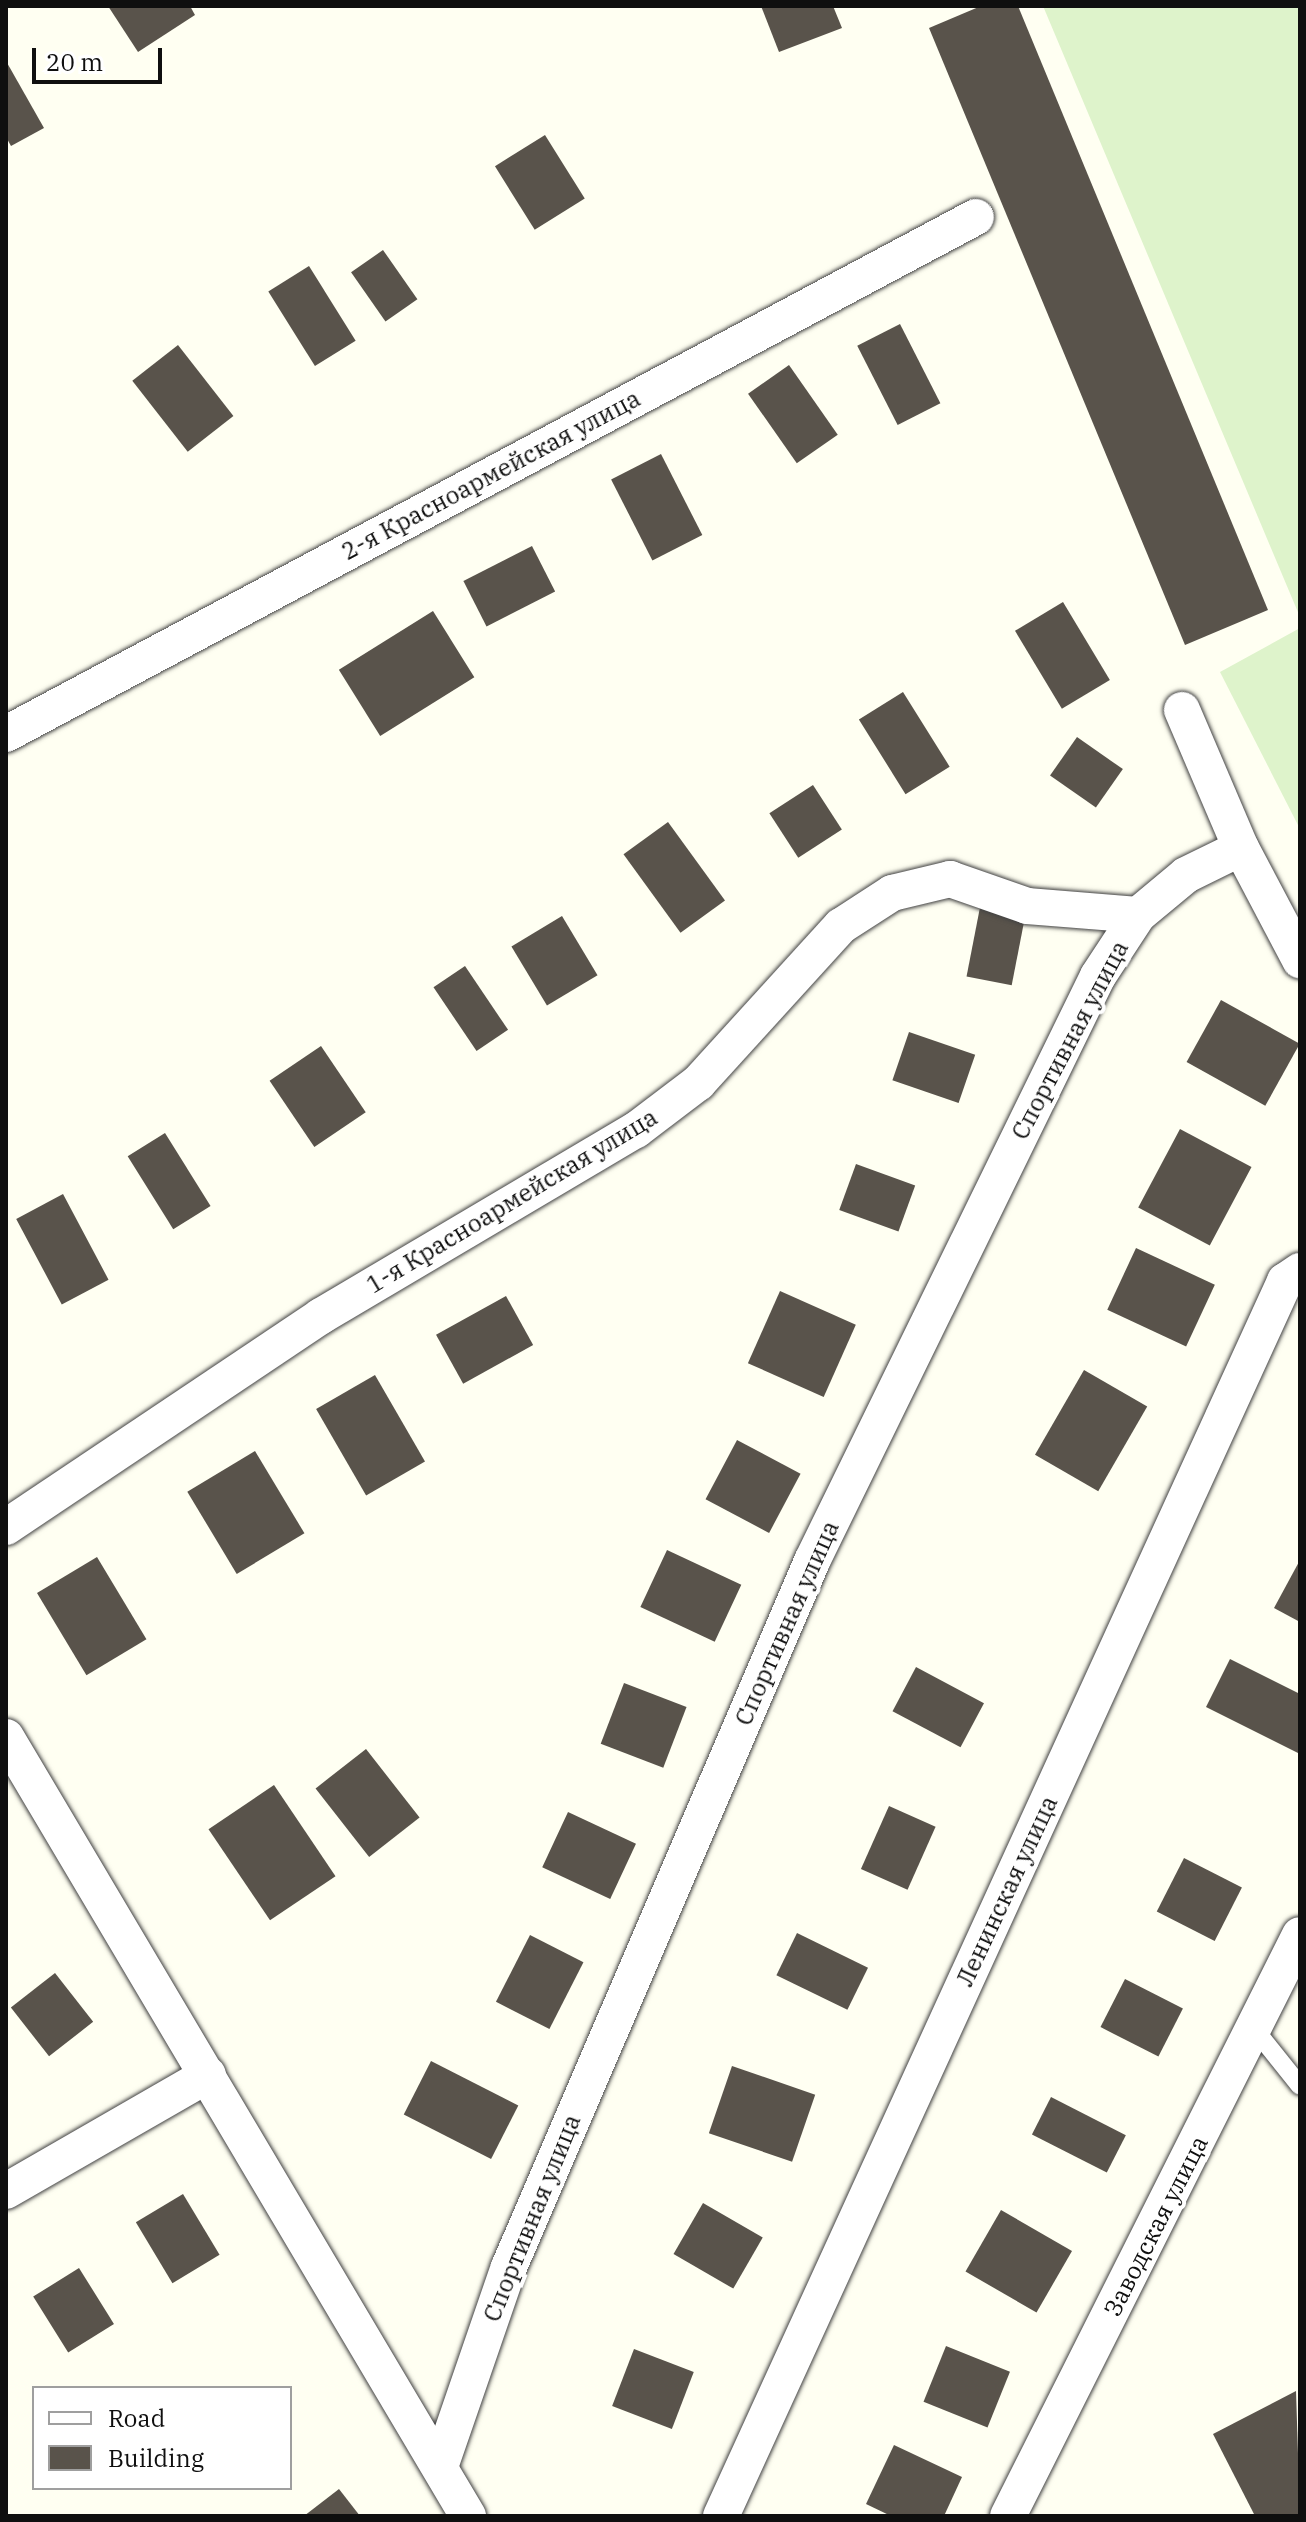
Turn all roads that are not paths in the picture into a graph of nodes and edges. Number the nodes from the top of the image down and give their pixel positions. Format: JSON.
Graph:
{"nodes":[{"id":1,"x":976,"y":217,"type":"dead end"},
{"id":2,"x":1182,"y":710,"type":"dead end"},
{"id":3,"x":6,"y":734,"type":"edge"},
{"id":4,"x":1241,"y":848,"type":"junction"},
{"id":5,"x":1138,"y":915,"type":"junction"},
{"id":6,"x":1300,"y":960,"type":"edge"},
{"id":7,"x":1300,"y":1271,"type":"edge"},
{"id":8,"x":6,"y":1527,"type":"edge"},
{"id":9,"x":6,"y":1737,"type":"edge"},
{"id":10,"x":1300,"y":1935,"type":"edge"},
{"id":11,"x":1256,"y":2031,"type":"junction"},
{"id":12,"x":208,"y":2075,"type":"junction"},
{"id":13,"x":1300,"y":2086,"type":"edge"},
{"id":14,"x":6,"y":2191,"type":"edge"},
{"id":15,"x":440,"y":2467,"type":"junction"},
{"id":16,"x":468,"y":2516,"type":"edge"},
{"id":17,"x":721,"y":2516,"type":"edge"},
{"id":18,"x":1008,"y":2516,"type":"edge"}],
"edges":[{"from":1,"to":3,"type":"street","name":"2-я Красноармейская улица"},
{"from":2,"to":4,"type":"street"},
{"from":4,"to":5,"type":"street","name":"Спортивная улица"},
{"from":4,"to":6,"type":"street"},
{"from":5,"to":8,"type":"street","name":"1-я Красноармейская улица"},
{"from":5,"to":15,"type":"street","name":"Спортивная улица"},
{"from":7,"to":17,"type":"street","name":"Ленинская улица"},
{"from":9,"to":12,"type":"street"},
{"from":10,"to":11,"type":"street","name":"Заводская улица"},
{"from":11,"to":13,"type":"lane"},
{"from":11,"to":18,"type":"street","name":"Заводская улица"},
{"from":12,"to":14,"type":"street"},
{"from":12,"to":15,"type":"street"},
{"from":15,"to":16,"type":"street"}]}
